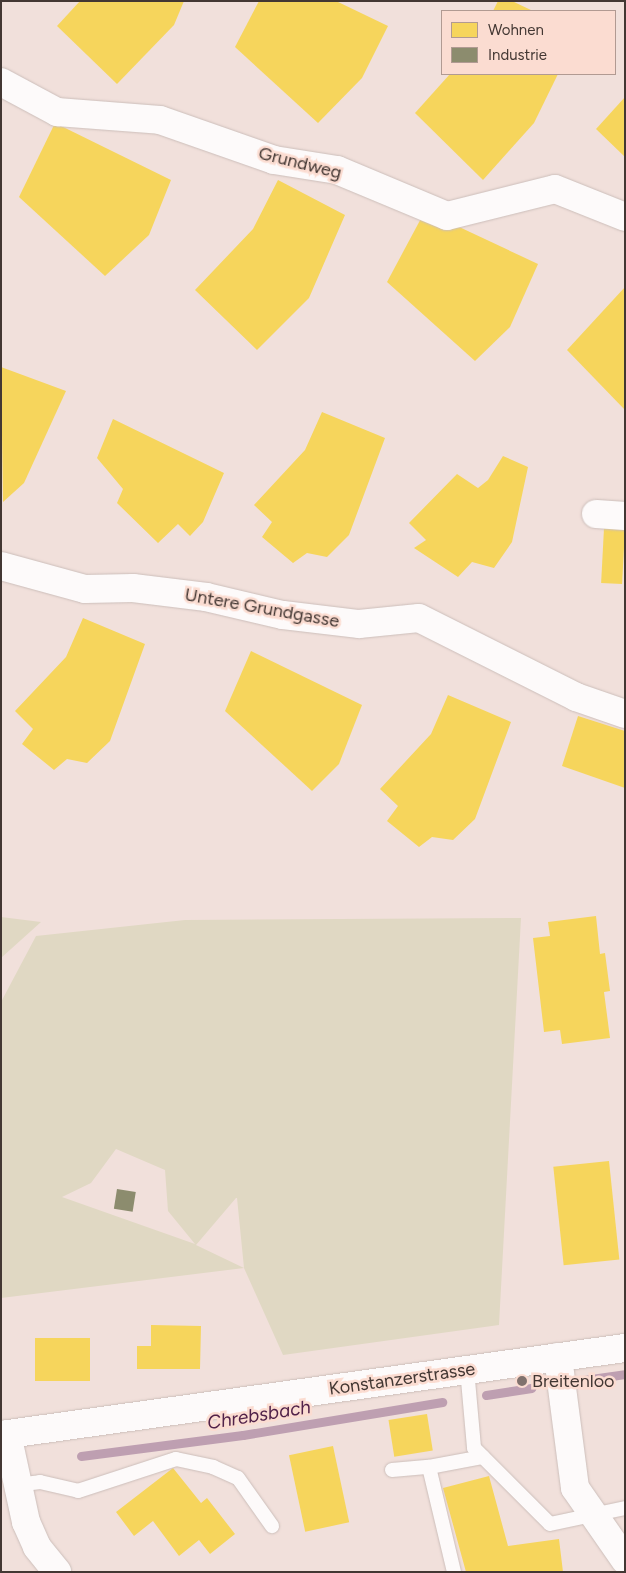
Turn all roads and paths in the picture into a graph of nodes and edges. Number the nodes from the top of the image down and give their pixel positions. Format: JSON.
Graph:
{"nodes":[{"id":1,"x":1,"y":82,"type":"edge"},
{"id":2,"x":625,"y":217,"type":"edge"},
{"id":3,"x":596,"y":514,"type":"dead end"},
{"id":4,"x":625,"y":516,"type":"edge"},
{"id":5,"x":1,"y":566,"type":"edge"},
{"id":6,"x":625,"y":714,"type":"edge"},
{"id":7,"x":625,"y":1348,"type":"edge"},
{"id":8,"x":558,"y":1357,"type":"junction"},
{"id":9,"x":467,"y":1370,"type":"junction"},
{"id":10,"x":4,"y":1435,"type":"edge"},
{"id":11,"x":483,"y":1457,"type":"junction"},
{"id":12,"x":429,"y":1468,"type":"junction"},
{"id":13,"x":392,"y":1470,"type":"dead end"},
{"id":14,"x":16,"y":1485,"type":"junction"},
{"id":15,"x":625,"y":1508,"type":"edge"},
{"id":16,"x":592,"y":1513,"type":"junction"},
{"id":17,"x":272,"y":1526,"type":"dead end"},
{"id":18,"x":625,"y":1560,"type":"edge"},
{"id":19,"x":57,"y":1572,"type":"edge"},
{"id":20,"x":454,"y":1572,"type":"edge"}],
"edges":[{"from":1,"to":2,"type":"street","name":"Grundweg"},
{"from":3,"to":4,"type":"street"},
{"from":5,"to":6,"type":"street","name":"Untere Grundgasse"},
{"from":7,"to":8,"type":"street","name":"Konstanzerstrasse"},
{"from":8,"to":9,"type":"street","name":"Konstanzerstrasse"},
{"from":8,"to":16,"type":"street"},
{"from":9,"to":10,"type":"street","name":"Konstanzerstrasse"},
{"from":9,"to":11,"type":"lane"},
{"from":10,"to":14,"type":"street"},
{"from":11,"to":12,"type":"lane"},
{"from":11,"to":16,"type":"lane"},
{"from":12,"to":13,"type":"lane"},
{"from":12,"to":20,"type":"lane"},
{"from":14,"to":17,"type":"lane"},
{"from":14,"to":19,"type":"street"},
{"from":15,"to":16,"type":"lane"},
{"from":16,"to":18,"type":"street"}]}
